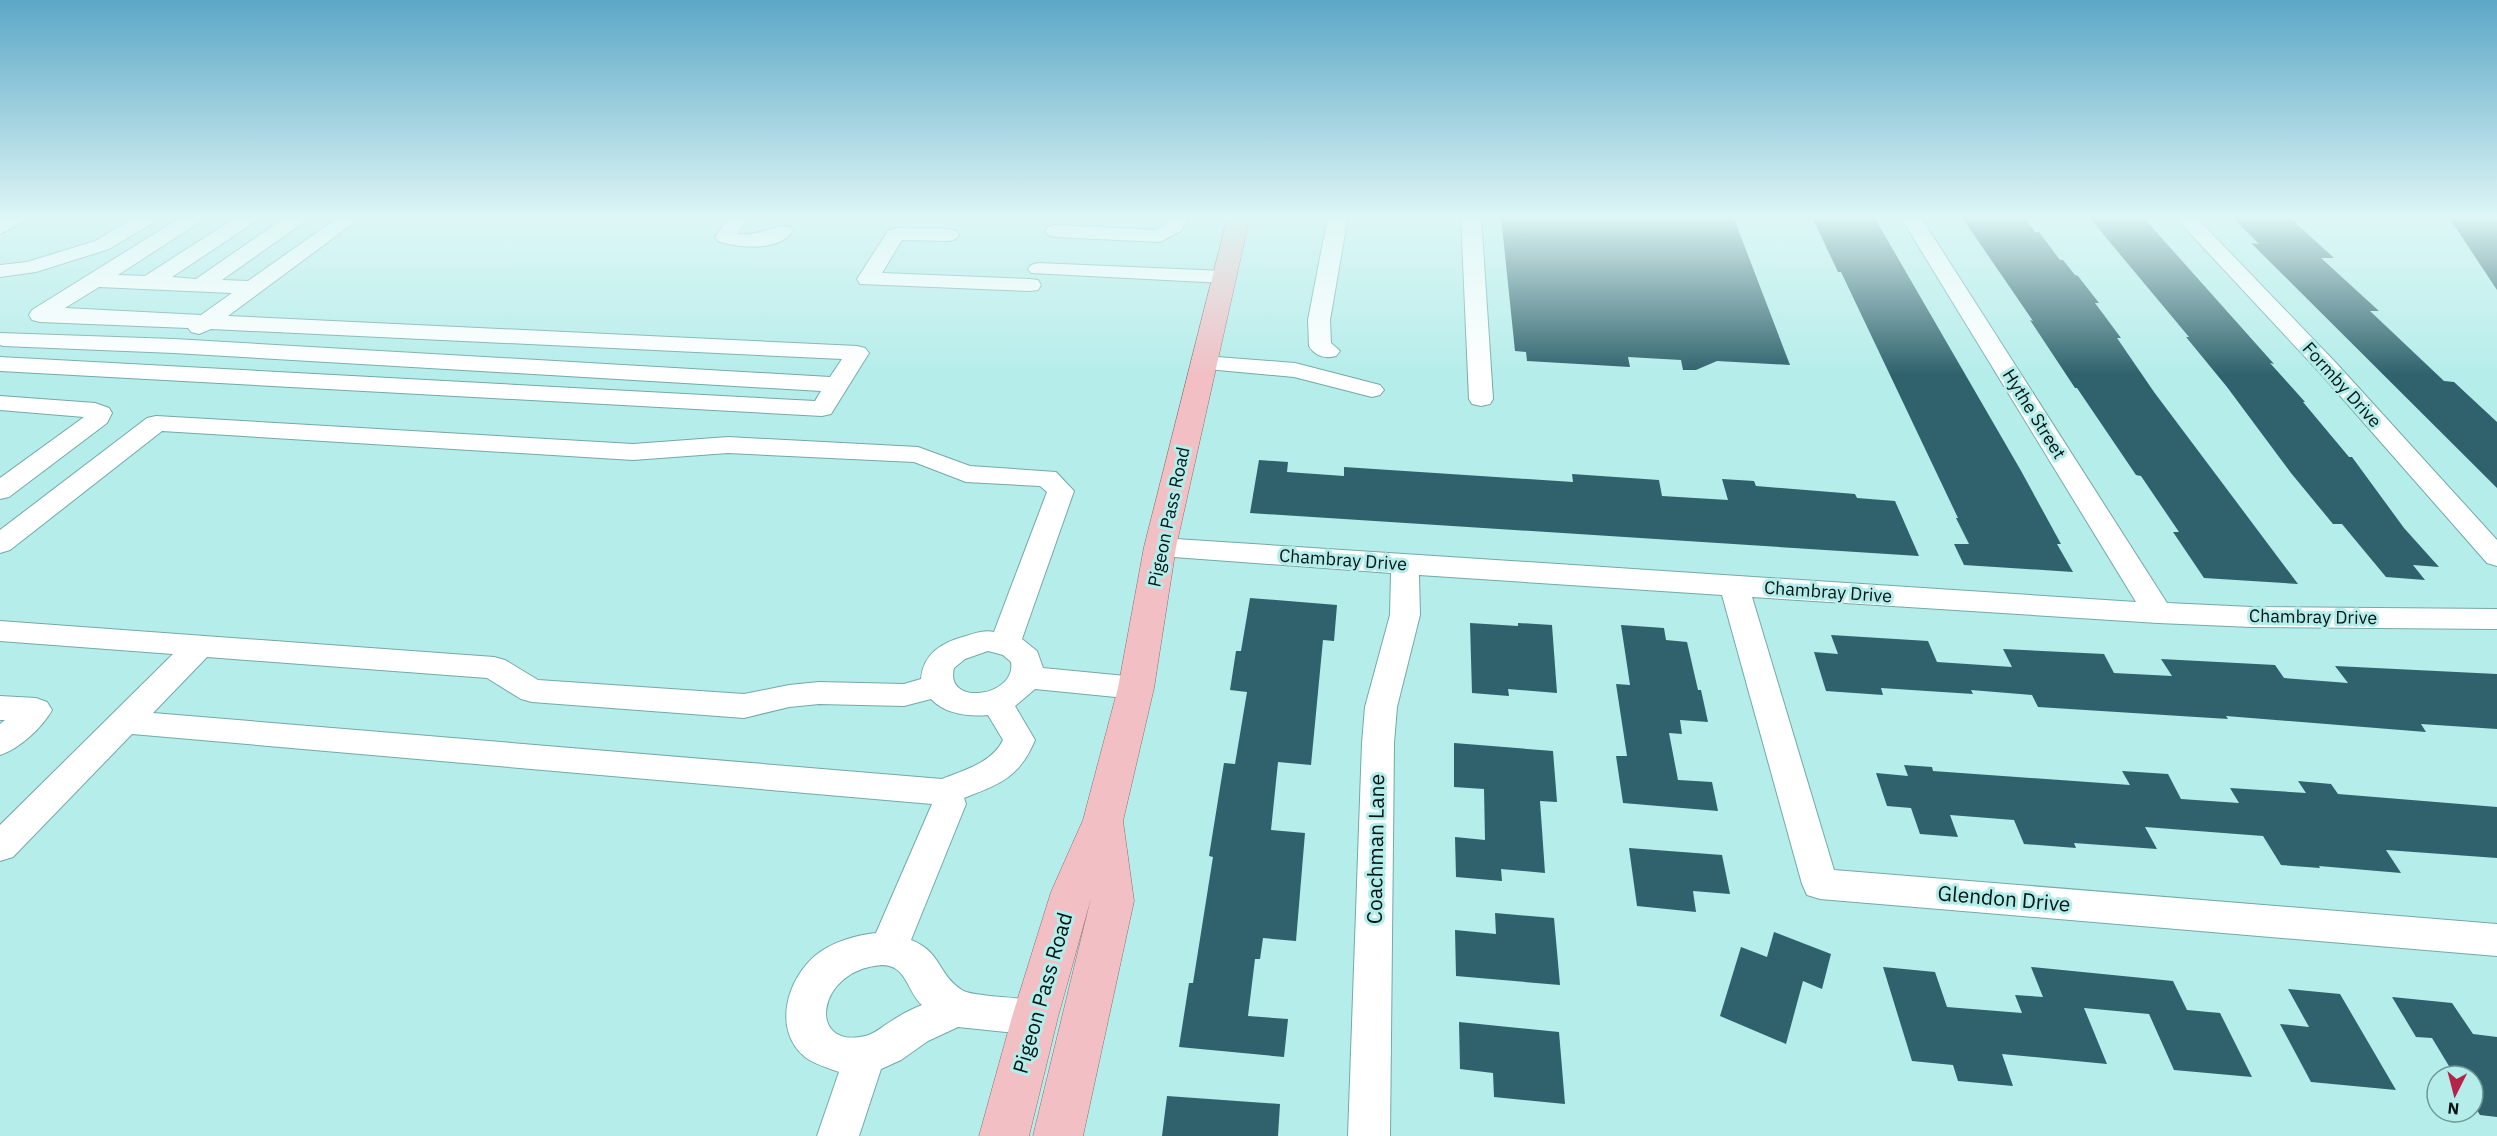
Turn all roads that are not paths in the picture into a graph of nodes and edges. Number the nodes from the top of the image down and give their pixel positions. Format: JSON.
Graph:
{"nodes":[{"id":1,"x":22,"y":269,"type":"edge"},
{"id":2,"x":112,"y":269,"type":"edge"},
{"id":3,"x":170,"y":269,"type":"edge"},
{"id":4,"x":224,"y":269,"type":"edge"},
{"id":5,"x":279,"y":269,"type":"edge"},
{"id":6,"x":874,"y":269,"type":"edge"},
{"id":7,"x":1226,"y":269,"type":"edge"},
{"id":8,"x":1328,"y":269,"type":"edge"},
{"id":9,"x":1474,"y":269,"type":"edge"},
{"id":10,"x":1943,"y":269,"type":"edge"},
{"id":11,"x":2234,"y":269,"type":"edge"},
{"id":12,"x":0,"y":272,"type":"edge"},
{"id":13,"x":1224,"y":277,"type":"junction"},
{"id":14,"x":95,"y":280,"type":"junction"},
{"id":15,"x":149,"y":283,"type":"junction"},
{"id":16,"x":200,"y":286,"type":"junction"},
{"id":17,"x":253,"y":288,"type":"junction"},
{"id":18,"x":42,"y":314,"type":"junction"},
{"id":19,"x":206,"y":323,"type":"junction"},
{"id":20,"x":381,"y":331,"type":"junction"},
{"id":21,"x":2,"y":340,"type":"edge"},
{"id":22,"x":612,"y":342,"type":"junction"},
{"id":23,"x":174,"y":346,"type":"junction"},
{"id":24,"x":1328,"y":351,"type":"dead end"},
{"id":25,"x":350,"y":356,"type":"junction"},
{"id":26,"x":1204,"y":363,"type":"junction"},
{"id":27,"x":0,"y":364,"type":"edge"},
{"id":28,"x":588,"y":370,"type":"junction"},
{"id":29,"x":138,"y":371,"type":"junction"},
{"id":30,"x":322,"y":381,"type":"junction"},
{"id":31,"x":837,"y":385,"type":"junction"},
{"id":32,"x":1372,"y":390,"type":"dead end"},
{"id":33,"x":568,"y":395,"type":"junction"},
{"id":34,"x":1481,"y":399,"type":"dead end"},
{"id":35,"x":0,"y":403,"type":"edge"},
{"id":36,"x":0,"y":491,"type":"edge"},
{"id":37,"x":0,"y":544,"type":"edge"},
{"id":38,"x":1160,"y":547,"type":"junction"},
{"id":39,"x":2497,"y":557,"type":"edge"},
{"id":40,"x":1405,"y":565,"type":"junction"},
{"id":41,"x":1734,"y":586,"type":"junction"},
{"id":42,"x":2158,"y":613,"type":"junction"},
{"id":43,"x":2497,"y":619,"type":"edge"},
{"id":44,"x":0,"y":631,"type":"edge"},
{"id":45,"x":1005,"y":643,"type":"junction"},
{"id":46,"x":200,"y":646,"type":"junction"},
{"id":47,"x":1035,"y":677,"type":"junction"},
{"id":48,"x":938,"y":686,"type":"junction"},
{"id":49,"x":1136,"y":688,"type":"junction"},
{"id":50,"x":997,"y":702,"type":"junction"},
{"id":51,"x":0,"y":708,"type":"edge"},
{"id":52,"x":124,"y":722,"type":"junction"},
{"id":53,"x":0,"y":743,"type":"edge"},
{"id":54,"x":944,"y":792,"type":"junction"},
{"id":55,"x":1103,"y":820,"type":"junction"},
{"id":56,"x":0,"y":847,"type":"edge"},
{"id":57,"x":2497,"y":940,"type":"edge"},
{"id":58,"x":888,"y":949,"type":"junction"},
{"id":59,"x":956,"y":1009,"type":"junction"},
{"id":60,"x":1035,"y":1017,"type":"junction"},
{"id":61,"x":865,"y":1055,"type":"junction"},
{"id":62,"x":838,"y":1136,"type":"edge"},
{"id":63,"x":1004,"y":1136,"type":"edge"},
{"id":64,"x":1058,"y":1136,"type":"edge"},
{"id":65,"x":1369,"y":1136,"type":"edge"}],
"edges":[{"from":1,"to":12,"type":"street"},
{"from":2,"to":14,"type":"street"},
{"from":3,"to":15,"type":"street"},
{"from":4,"to":16,"type":"street"},
{"from":5,"to":17,"type":"street"},
{"from":6,"to":13,"type":"street"},
{"from":7,"to":13,"type":"main road","name":"Pigeon Pass Road"},
{"from":8,"to":24,"type":"street"},
{"from":9,"to":34,"type":"street"},
{"from":10,"to":42,"type":"street","name":"Hythe Street"},
{"from":11,"to":39,"type":"street","name":"Formby Drive"},
{"from":13,"to":26,"type":"main road","name":"Pigeon Pass Road"},
{"from":14,"to":15,"type":"street"},
{"from":14,"to":18,"type":"street"},
{"from":15,"to":16,"type":"street"},
{"from":16,"to":17,"type":"street"},
{"from":17,"to":19,"type":"street"},
{"from":18,"to":19,"type":"street"},
{"from":18,"to":21,"type":"street"},
{"from":19,"to":20,"type":"street"},
{"from":19,"to":23,"type":"street"},
{"from":20,"to":22,"type":"street"},
{"from":20,"to":25,"type":"street"},
{"from":21,"to":23,"type":"street"},
{"from":22,"to":28,"type":"street"},
{"from":22,"to":31,"type":"street"},
{"from":23,"to":25,"type":"street"},
{"from":23,"to":29,"type":"street"},
{"from":25,"to":28,"type":"street"},
{"from":25,"to":30,"type":"street"},
{"from":26,"to":32,"type":"street"},
{"from":26,"to":38,"type":"main road","name":"Pigeon Pass Road"},
{"from":27,"to":29,"type":"street"},
{"from":28,"to":31,"type":"street"},
{"from":28,"to":33,"type":"street"},
{"from":29,"to":30,"type":"street"},
{"from":30,"to":33,"type":"street"},
{"from":31,"to":33,"type":"street"},
{"from":35,"to":36,"type":"street"},
{"from":37,"to":45,"type":"street"},
{"from":38,"to":40,"type":"street","name":"Chambray Drive"},
{"from":38,"to":49,"type":"main road","name":"Pigeon Pass Road"},
{"from":40,"to":41,"type":"street","name":"Chambray Drive"},
{"from":40,"to":65,"type":"street","name":"Coachman Lane"},
{"from":41,"to":42,"type":"street","name":"Chambray Drive"},
{"from":41,"to":57,"type":"street","name":"Glendon Drive"},
{"from":42,"to":43,"type":"street","name":"Chambray Drive"},
{"from":44,"to":46,"type":"street"},
{"from":45,"to":47,"type":"street"},
{"from":45,"to":48,"type":"street"},
{"from":46,"to":48,"type":"street"},
{"from":46,"to":52,"type":"street"},
{"from":47,"to":49,"type":"street"},
{"from":47,"to":50,"type":"street"},
{"from":48,"to":50,"type":"street"},
{"from":49,"to":55,"type":"main road","name":"Pigeon Pass Road"},
{"from":50,"to":54,"type":"street"},
{"from":51,"to":53,"type":"street"},
{"from":52,"to":54,"type":"street"},
{"from":52,"to":56,"type":"street"},
{"from":54,"to":58,"type":"street"},
{"from":55,"to":60,"type":"main road","name":"Pigeon Pass Road"},
{"from":55,"to":64,"type":"main road","name":"Pigeon Pass Road"},
{"from":58,"to":59,"type":"street"},
{"from":58,"to":61,"type":"street"},
{"from":59,"to":60,"type":"street"},
{"from":59,"to":61,"type":"street"},
{"from":60,"to":63,"type":"main road","name":"Pigeon Pass Road"},
{"from":61,"to":62,"type":"street"}]}
